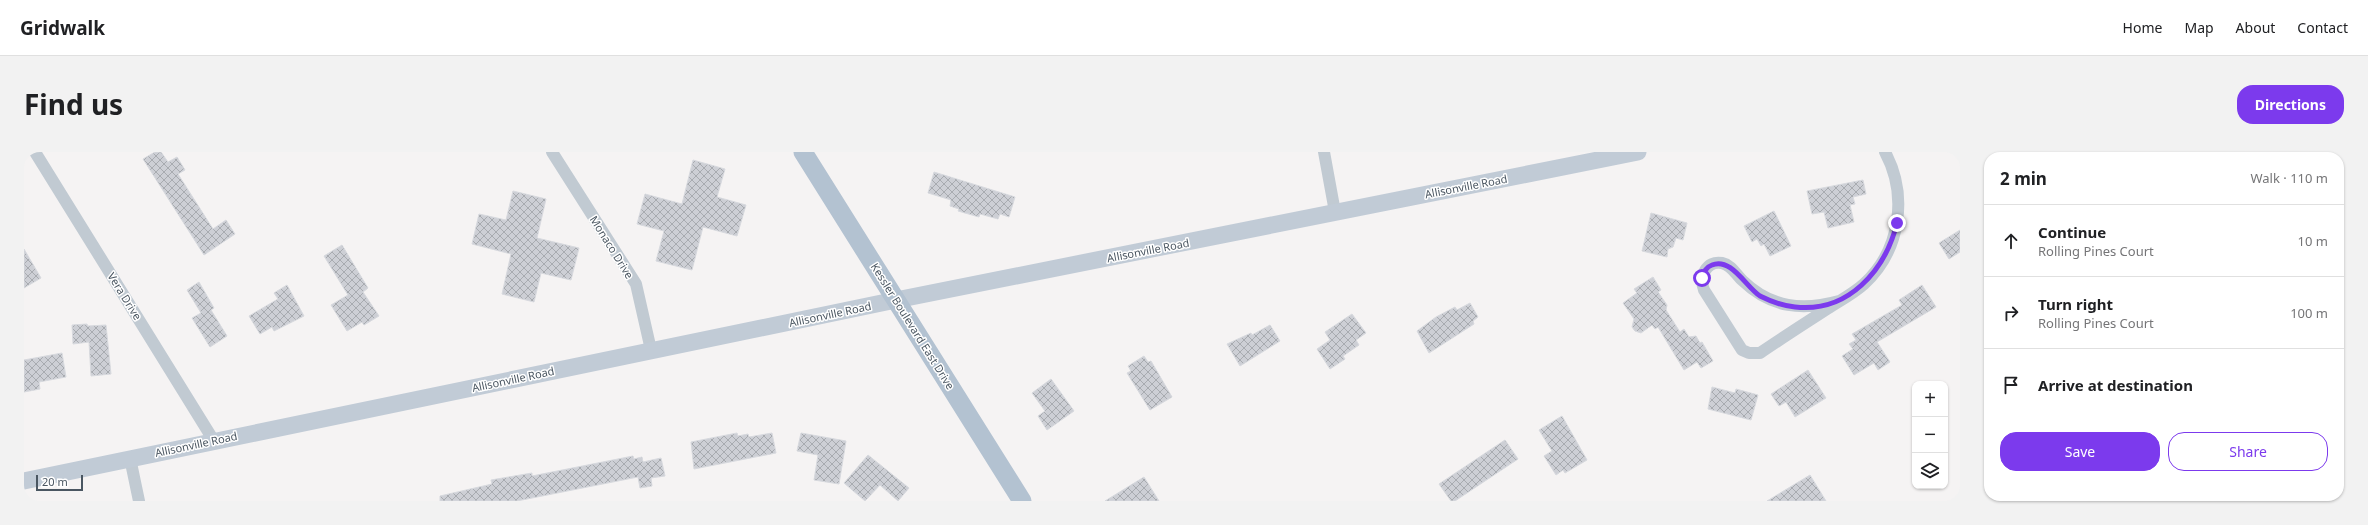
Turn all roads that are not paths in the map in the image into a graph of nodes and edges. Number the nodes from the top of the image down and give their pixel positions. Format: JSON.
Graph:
{"nodes":[{"id":1,"x":35,"y":152,"type":"edge"},
{"id":2,"x":552,"y":152,"type":"edge"},
{"id":3,"x":803,"y":152,"type":"edge"},
{"id":4,"x":1324,"y":152,"type":"edge"},
{"id":5,"x":1638,"y":152,"type":"edge"},
{"id":6,"x":1885,"y":152,"type":"edge"},
{"id":7,"x":1336,"y":212,"type":"junction"},
{"id":8,"x":896,"y":300,"type":"junction"},
{"id":9,"x":1839,"y":301,"type":"junction"},
{"id":10,"x":652,"y":350,"type":"junction"},
{"id":11,"x":214,"y":440,"type":"junction"},
{"id":12,"x":130,"y":458,"type":"junction"},
{"id":13,"x":24,"y":481,"type":"edge"},
{"id":14,"x":139,"y":501,"type":"edge"},
{"id":15,"x":1022,"y":501,"type":"edge"}],
"edges":[{"from":1,"to":11,"type":"street","name":"Vera Drive"},
{"from":2,"to":10,"type":"street","name":"Monaco Drive"},
{"from":3,"to":8,"type":"main road","name":"Kessler Boulevard East Drive"},
{"from":4,"to":7,"type":"street"},
{"from":5,"to":7,"type":"main road","name":"Allisonville Road"},
{"from":6,"to":9,"type":"street"},
{"from":7,"to":8,"type":"main road","name":"Allisonville Road"},
{"from":8,"to":10,"type":"main road","name":"Allisonville Road"},
{"from":8,"to":15,"type":"main road","name":"Kessler Boulevard East Drive"},
{"from":9,"to":9,"type":"street"},
{"from":10,"to":11,"type":"main road","name":"Allisonville Road"},
{"from":11,"to":12,"type":"main road","name":"Allisonville Road"},
{"from":12,"to":13,"type":"main road","name":"Allisonville Road"},
{"from":12,"to":14,"type":"street"}]}
